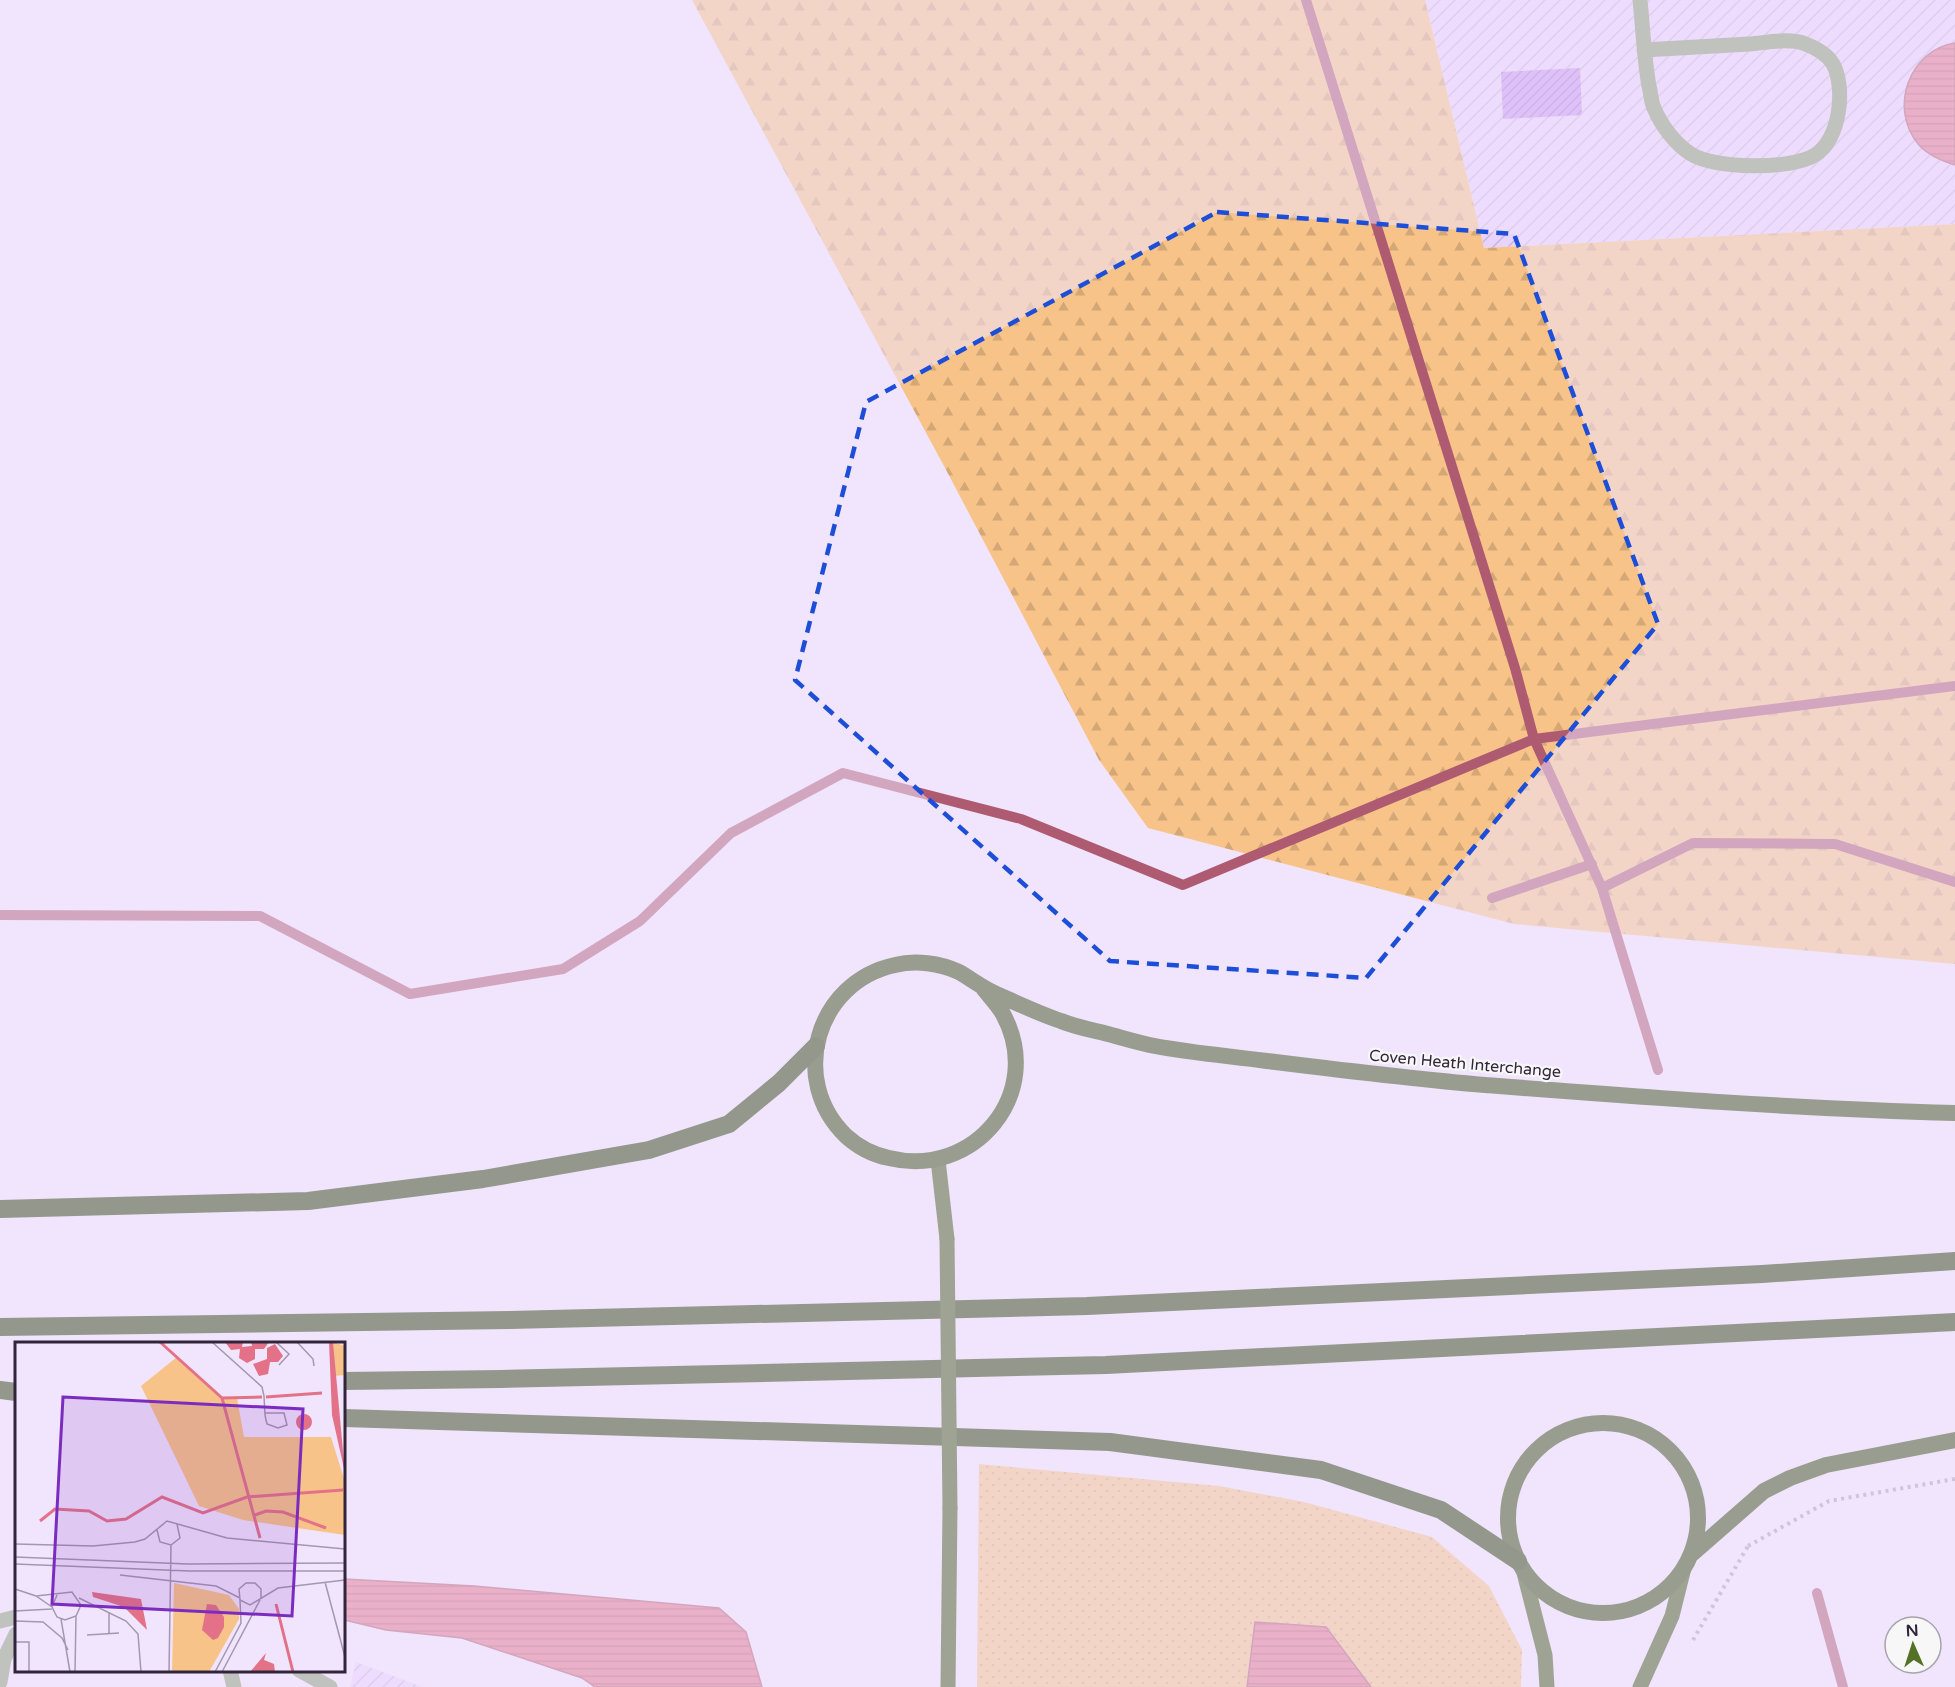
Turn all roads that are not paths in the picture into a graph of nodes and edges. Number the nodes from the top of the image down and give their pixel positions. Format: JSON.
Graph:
{"nodes":[{"id":1,"x":1640,"y":0,"type":"edge"},
{"id":2,"x":1644,"y":50,"type":"junction"},
{"id":3,"x":982,"y":988,"type":"junction"},
{"id":4,"x":816,"y":1046,"type":"junction"},
{"id":5,"x":1955,"y":1113,"type":"edge"},
{"id":6,"x":938,"y":1160,"type":"junction"},
{"id":7,"x":0,"y":1209,"type":"edge"},
{"id":8,"x":1955,"y":1262,"type":"edge"},
{"id":9,"x":1955,"y":1322,"type":"edge"},
{"id":10,"x":0,"y":1327,"type":"edge"},
{"id":11,"x":345,"y":1381,"type":"edge"},
{"id":12,"x":0,"y":1390,"type":"edge"},
{"id":13,"x":15,"y":1392,"type":"edge"},
{"id":14,"x":345,"y":1418,"type":"edge"},
{"id":15,"x":1955,"y":1440,"type":"edge"},
{"id":16,"x":1688,"y":1561,"type":"junction"},
{"id":17,"x":1521,"y":1567,"type":"junction"},
{"id":18,"x":15,"y":1617,"type":"edge"},
{"id":19,"x":0,"y":1621,"type":"edge"},
{"id":20,"x":15,"y":1636,"type":"edge"},
{"id":21,"x":230,"y":1672,"type":"edge"},
{"id":22,"x":301,"y":1672,"type":"edge"},
{"id":23,"x":0,"y":1682,"type":"edge"},
{"id":24,"x":234,"y":1687,"type":"edge"},
{"id":25,"x":330,"y":1687,"type":"edge"},
{"id":26,"x":948,"y":1687,"type":"edge"},
{"id":27,"x":1547,"y":1687,"type":"edge"},
{"id":28,"x":1640,"y":1687,"type":"edge"}],
"edges":[{"from":1,"to":2,"type":"street"},
{"from":2,"to":2,"type":"street"},
{"from":3,"to":4,"type":"highway","name":"Coven Heath Interchange"},
{"from":3,"to":5,"type":"highway","name":"Coven Heath Interchange"},
{"from":3,"to":6,"type":"highway","name":"Coven Heath Interchange"},
{"from":4,"to":6,"type":"highway","name":"Coven Heath Interchange"},
{"from":4,"to":7,"type":"highway"},
{"from":6,"to":26,"type":"main road","bridge":true},
{"from":8,"to":10,"type":"highway"},
{"from":9,"to":11,"type":"highway"},
{"from":12,"to":13,"type":"highway"},
{"from":14,"to":17,"type":"highway"},
{"from":15,"to":16,"type":"highway"},
{"from":16,"to":17,"type":"highway"},
{"from":16,"to":17,"type":"highway"},
{"from":16,"to":28,"type":"main road"},
{"from":17,"to":27,"type":"main road"},
{"from":18,"to":19,"type":"street"},
{"from":20,"to":23,"type":"street"},
{"from":21,"to":24,"type":"street"},
{"from":22,"to":25,"type":"street"}]}
